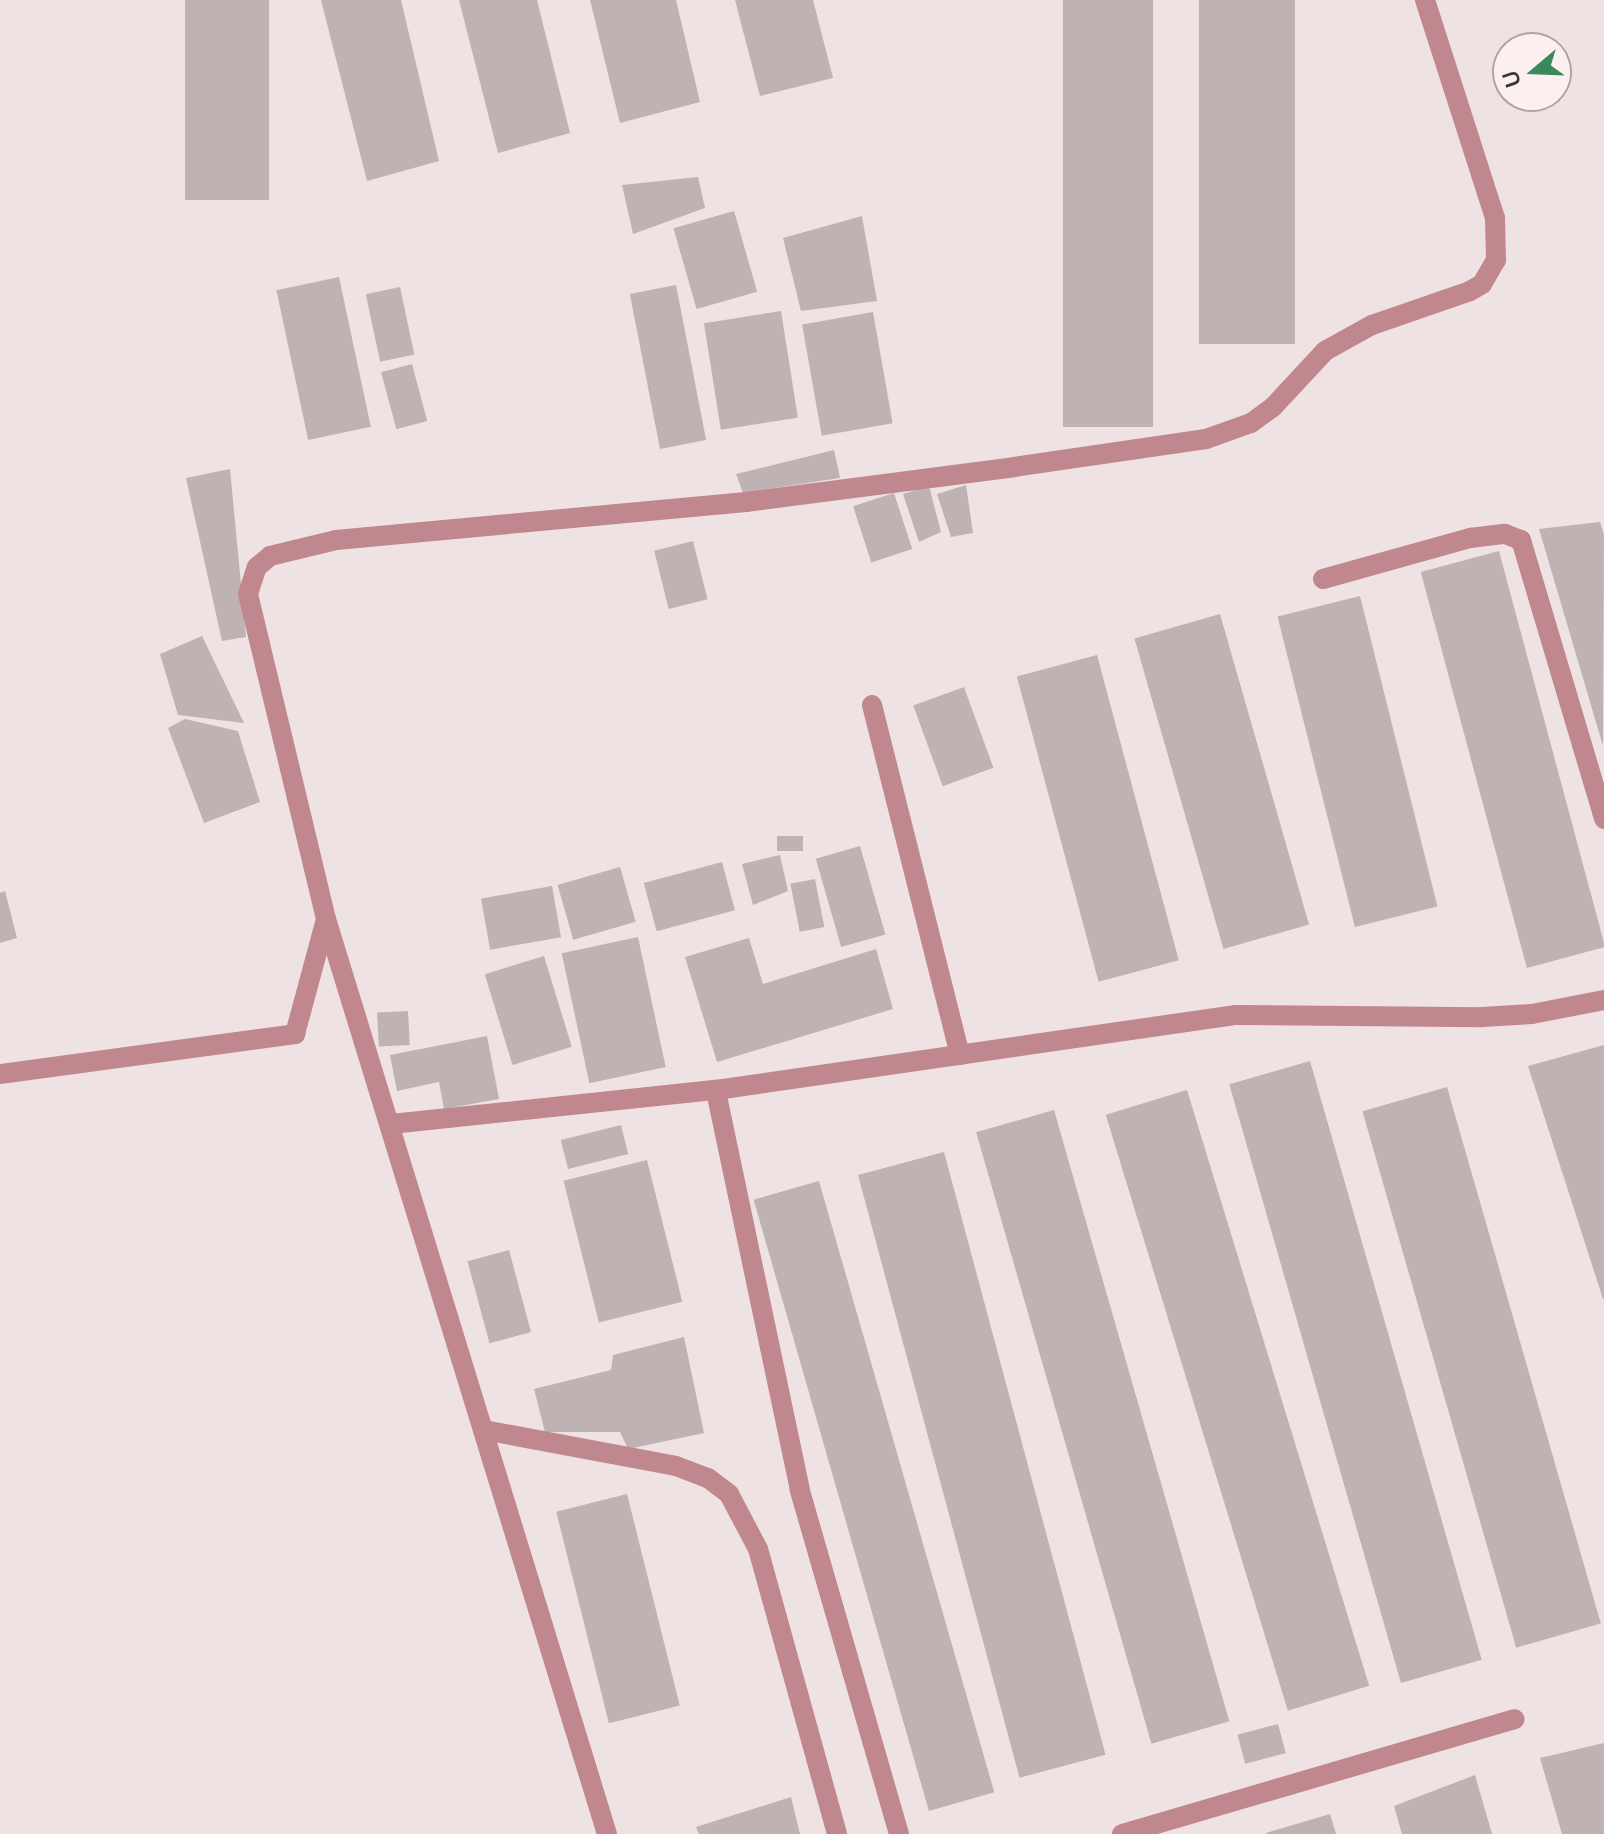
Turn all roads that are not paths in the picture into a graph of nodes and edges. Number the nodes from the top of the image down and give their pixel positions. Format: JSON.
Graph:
{"nodes":[{"id":1,"x":1425,"y":0,"type":"edge"},
{"id":2,"x":1323,"y":579,"type":"dead end"},
{"id":3,"x":872,"y":705,"type":"dead end"},
{"id":4,"x":1604,"y":819,"type":"edge"},
{"id":5,"x":326,"y":919,"type":"junction"},
{"id":6,"x":1604,"y":1000,"type":"edge"},
{"id":7,"x":960,"y":1055,"type":"junction"},
{"id":8,"x":0,"y":1074,"type":"edge"},
{"id":9,"x":716,"y":1090,"type":"junction"},
{"id":10,"x":391,"y":1124,"type":"junction"},
{"id":11,"x":484,"y":1430,"type":"junction"},
{"id":12,"x":1515,"y":1719,"type":"dead end"},
{"id":13,"x":607,"y":1834,"type":"edge"},
{"id":14,"x":837,"y":1834,"type":"edge"},
{"id":15,"x":899,"y":1834,"type":"edge"},
{"id":16,"x":1122,"y":1834,"type":"edge"}],
"edges":[{"from":1,"to":5,"type":"street"},
{"from":2,"to":4,"type":"street"},
{"from":3,"to":7,"type":"street"},
{"from":5,"to":8,"type":"street"},
{"from":5,"to":10,"type":"street"},
{"from":6,"to":7,"type":"street"},
{"from":7,"to":9,"type":"street"},
{"from":9,"to":10,"type":"street"},
{"from":9,"to":15,"type":"street"},
{"from":10,"to":11,"type":"street"},
{"from":11,"to":13,"type":"street"},
{"from":11,"to":14,"type":"street"},
{"from":12,"to":16,"type":"street"}]}
